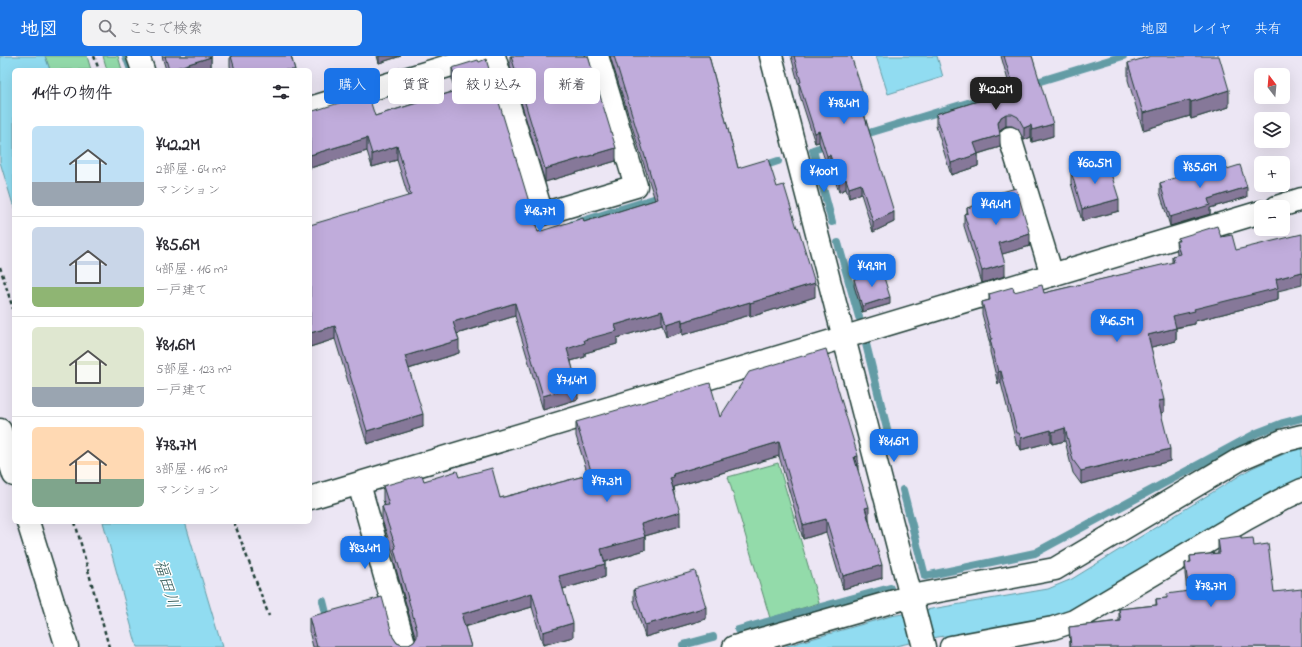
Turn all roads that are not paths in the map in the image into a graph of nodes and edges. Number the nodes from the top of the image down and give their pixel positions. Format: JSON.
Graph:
{"nodes":[{"id":1,"x":138,"y":56,"type":"edge"},
{"id":2,"x":481,"y":56,"type":"edge"},
{"id":3,"x":494,"y":56,"type":"edge"},
{"id":4,"x":597,"y":56,"type":"edge"},
{"id":5,"x":771,"y":56,"type":"edge"},
{"id":6,"x":142,"y":68,"type":"edge"},
{"id":7,"x":312,"y":107,"type":"edge"},
{"id":8,"x":1010,"y":138,"type":"dead end"},
{"id":9,"x":1302,"y":199,"type":"edge"},
{"id":10,"x":1290,"y":203,"type":"edge"},
{"id":11,"x":1254,"y":214,"type":"edge"},
{"id":12,"x":1052,"y":275,"type":"junction"},
{"id":13,"x":844,"y":338,"type":"junction"},
{"id":14,"x":0,"y":430,"type":"edge"},
{"id":15,"x":1302,"y":436,"type":"edge"},
{"id":16,"x":12,"y":469,"type":"edge"},
{"id":17,"x":359,"y":484,"type":"junction"},
{"id":18,"x":1302,"y":490,"type":"edge"},
{"id":19,"x":312,"y":497,"type":"edge"},
{"id":20,"x":29,"y":524,"type":"edge"},
{"id":21,"x":914,"y":603,"type":"junction"},
{"id":22,"x":923,"y":644,"type":"edge"},
{"id":23,"x":67,"y":647,"type":"edge"},
{"id":24,"x":404,"y":647,"type":"edge"},
{"id":25,"x":734,"y":647,"type":"edge"},
{"id":26,"x":951,"y":647,"type":"edge"}],
"edges":[{"from":1,"to":6,"type":"street"},
{"from":2,"to":7,"type":"street"},
{"from":3,"to":4,"type":"street"},
{"from":5,"to":13,"type":"street"},
{"from":8,"to":12,"type":"street"},
{"from":9,"to":10,"type":"street"},
{"from":11,"to":12,"type":"street"},
{"from":12,"to":13,"type":"street"},
{"from":13,"to":17,"type":"street"},
{"from":13,"to":21,"type":"street"},
{"from":14,"to":16,"type":"street"},
{"from":15,"to":21,"type":"street"},
{"from":17,"to":19,"type":"street"},
{"from":17,"to":24,"type":"street"},
{"from":18,"to":26,"type":"street"},
{"from":20,"to":23,"type":"street"},
{"from":21,"to":22,"type":"street"},
{"from":21,"to":25,"type":"street"}]}
